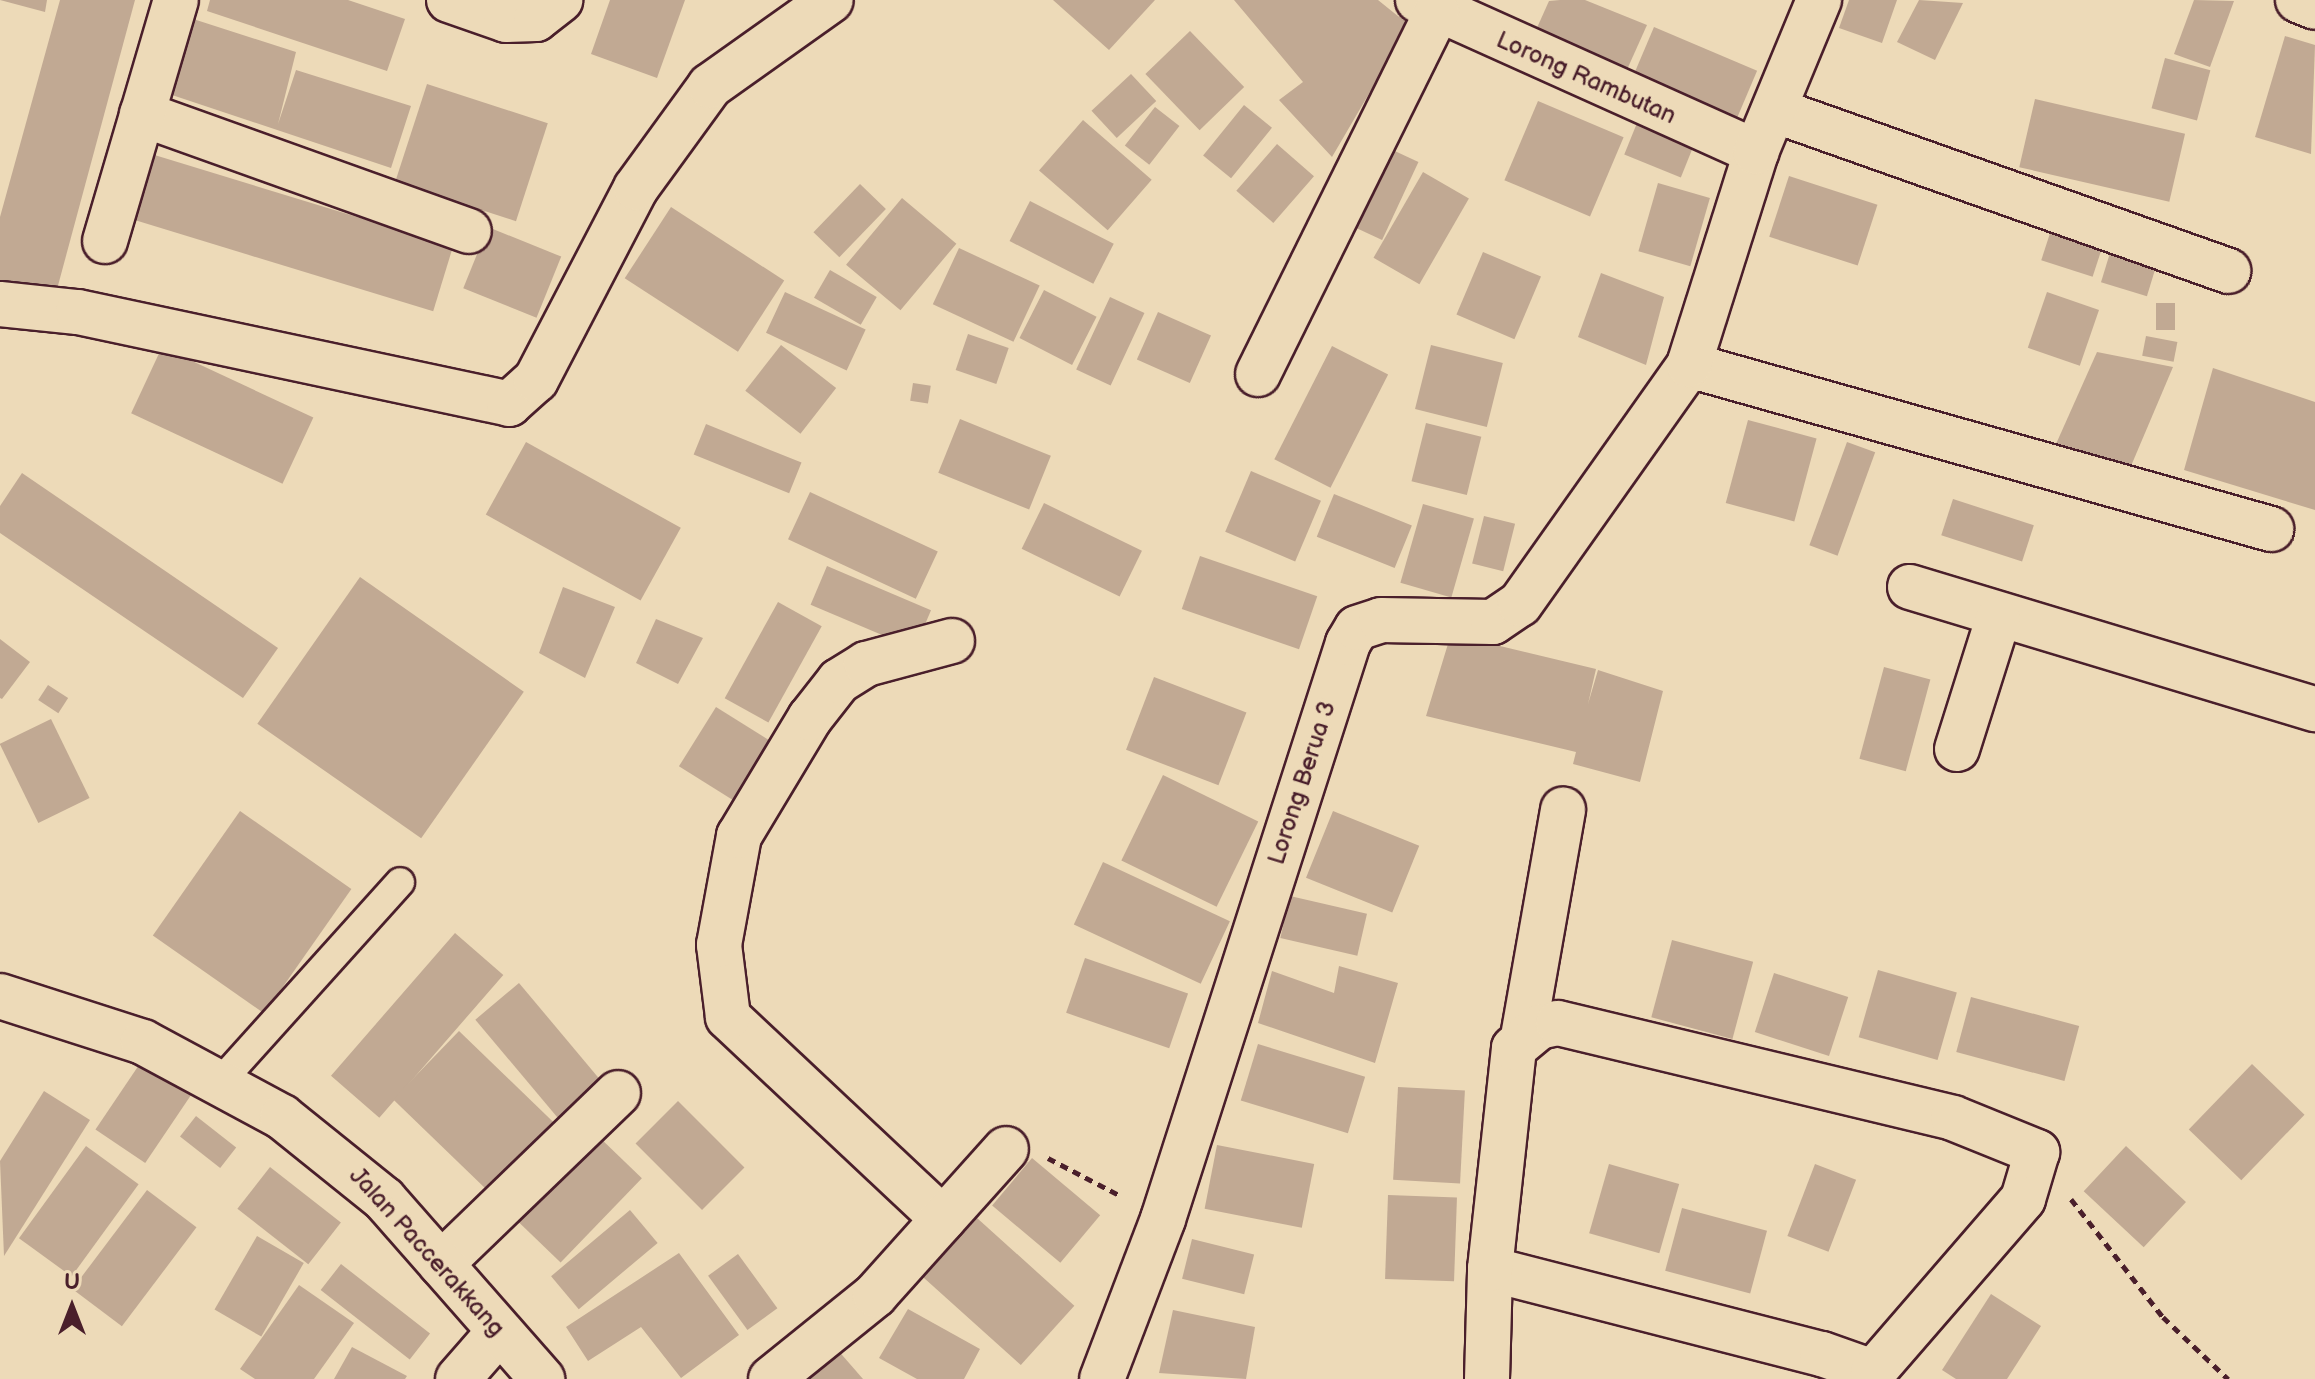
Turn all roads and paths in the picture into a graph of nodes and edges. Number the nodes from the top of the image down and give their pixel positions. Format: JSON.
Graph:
{"nodes":[{"id":1,"x":176,"y":0,"type":"edge"},
{"id":2,"x":449,"y":0,"type":"edge"},
{"id":3,"x":560,"y":0,"type":"edge"},
{"id":4,"x":831,"y":0,"type":"edge"},
{"id":5,"x":1819,"y":0,"type":"edge"},
{"id":6,"x":2298,"y":0,"type":"edge"},
{"id":7,"x":1428,"y":6,"type":"edge"},
{"id":8,"x":2315,"y":7,"type":"edge"},
{"id":9,"x":1774,"y":110,"type":"junction"},
{"id":10,"x":142,"y":114,"type":"junction"},
{"id":11,"x":1756,"y":152,"type":"junction"},
{"id":12,"x":469,"y":231,"type":"dead end"},
{"id":13,"x":105,"y":241,"type":"dead end"},
{"id":14,"x":2228,"y":271,"type":"dead end"},
{"id":15,"x":0,"y":304,"type":"edge"},
{"id":16,"x":1689,"y":365,"type":"junction"},
{"id":17,"x":1258,"y":374,"type":"dead end"},
{"id":18,"x":2271,"y":529,"type":"dead end"},
{"id":19,"x":1910,"y":587,"type":"dead end"},
{"id":20,"x":1998,"y":619,"type":"junction"},
{"id":21,"x":952,"y":641,"type":"dead end"},
{"id":22,"x":2315,"y":709,"type":"edge"},
{"id":23,"x":1957,"y":749,"type":"dead end"},
{"id":24,"x":1563,"y":809,"type":"dead end"},
{"id":25,"x":400,"y":882,"type":"dead end"},
{"id":26,"x":0,"y":996,"type":"edge"},
{"id":27,"x":1523,"y":1037,"type":"junction"},
{"id":28,"x":222,"y":1080,"type":"junction"},
{"id":29,"x":618,"y":1093,"type":"dead end"},
{"id":30,"x":1006,"y":1149,"type":"joint"},
{"id":31,"x":2037,"y":1156,"type":"junction"},
{"id":32,"x":943,"y":1219,"type":"junction"},
{"id":33,"x":1163,"y":1219,"type":"junction"},
{"id":34,"x":441,"y":1264,"type":"junction"},
{"id":35,"x":1490,"y":1269,"type":"junction"},
{"id":36,"x":499,"y":1332,"type":"junction"},
{"id":37,"x":1872,"y":1376,"type":"edge"},
{"id":38,"x":458,"y":1379,"type":"edge"},
{"id":39,"x":542,"y":1379,"type":"edge"},
{"id":40,"x":771,"y":1379,"type":"edge"},
{"id":41,"x":1102,"y":1379,"type":"edge"},
{"id":42,"x":1487,"y":1379,"type":"edge"},
{"id":43,"x":2228,"y":1379,"type":"edge"}],
"edges":[{"from":1,"to":10,"type":"street"},
{"from":2,"to":3,"type":"street"},
{"from":4,"to":15,"type":"street"},
{"from":5,"to":9,"type":"street"},
{"from":6,"to":8,"type":"street"},
{"from":7,"to":11,"type":"street","name":"Lorong Rambutan"},
{"from":7,"to":17,"type":"street"},
{"from":9,"to":11,"type":"street"},
{"from":9,"to":14,"type":"street"},
{"from":10,"to":12,"type":"street"},
{"from":10,"to":13,"type":"street"},
{"from":11,"to":16,"type":"street"},
{"from":16,"to":18,"type":"street"},
{"from":16,"to":33,"type":"street","name":"Lorong Berua 3"},
{"from":19,"to":20,"type":"street"},
{"from":20,"to":22,"type":"street"},
{"from":20,"to":23,"type":"street"},
{"from":21,"to":32,"type":"street"},
{"from":24,"to":27,"type":"street"},
{"from":25,"to":28,"type":"lane"},
{"from":26,"to":28,"type":"street","name":"Jalan Paccerakkang"},
{"from":27,"to":31,"type":"street"},
{"from":27,"to":35,"type":"street"},
{"from":28,"to":34,"type":"street","name":"Jalan Paccerakkang"},
{"from":29,"to":34,"type":"street"},
{"from":30,"to":32,"type":"street"},
{"from":30,"to":33,"type":"path"},
{"from":31,"to":37,"type":"street"},
{"from":31,"to":43,"type":"path"},
{"from":32,"to":40,"type":"street"},
{"from":33,"to":41,"type":"street","name":"Lorong Berua 3"},
{"from":34,"to":36,"type":"street","name":"Jalan Paccerakkang"},
{"from":35,"to":37,"type":"street"},
{"from":35,"to":42,"type":"street"},
{"from":36,"to":38,"type":"street"},
{"from":36,"to":39,"type":"street","name":"Jalan Paccerakkang"}]}
